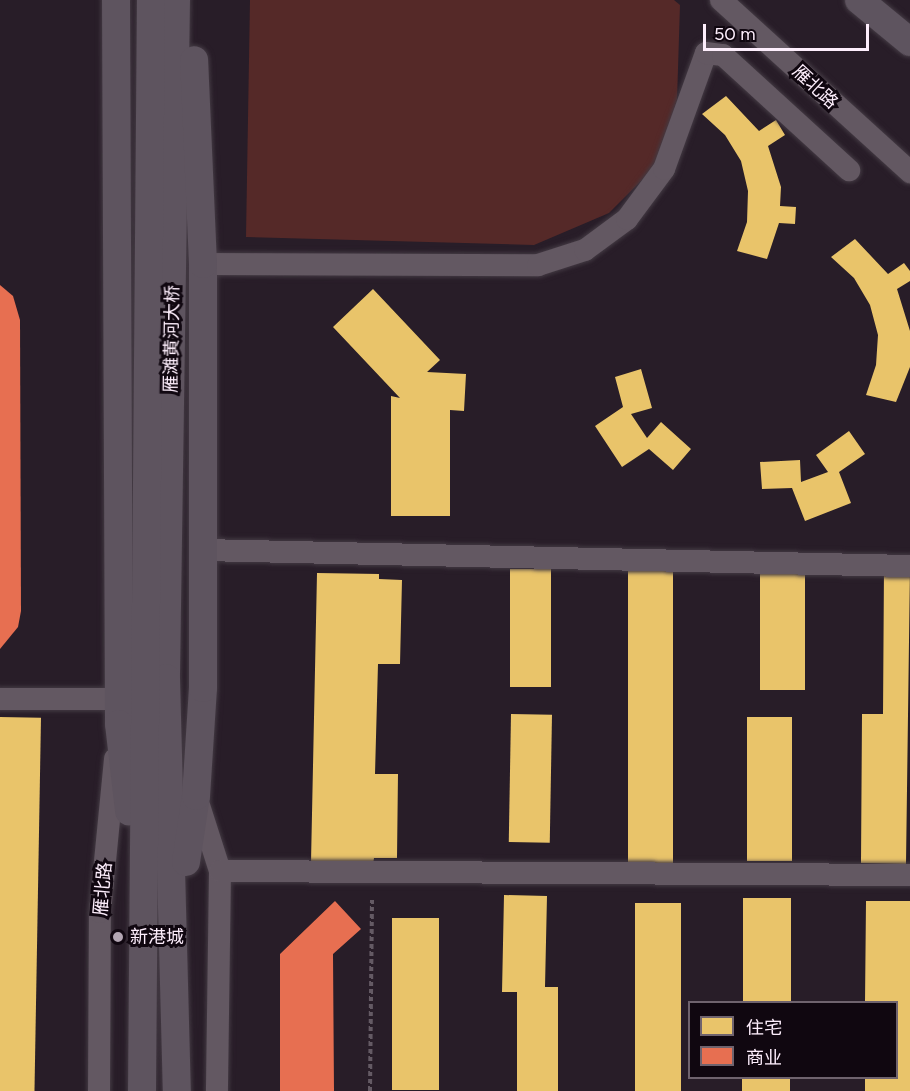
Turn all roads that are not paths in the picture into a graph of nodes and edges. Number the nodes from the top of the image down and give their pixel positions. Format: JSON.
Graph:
{"nodes":[{"id":1,"x":99,"y":0,"type":"edge"},
{"id":2,"x":116,"y":0,"type":"edge"},
{"id":3,"x":151,"y":0,"type":"edge"},
{"id":4,"x":176,"y":0,"type":"edge"},
{"id":5,"x":191,"y":0,"type":"edge"},
{"id":6,"x":721,"y":0,"type":"edge"},
{"id":7,"x":859,"y":0,"type":"edge"},
{"id":8,"x":910,"y":42,"type":"edge"},
{"id":9,"x":115,"y":64,"type":"junction"},
{"id":10,"x":849,"y":170,"type":"dead end"},
{"id":11,"x":910,"y":172,"type":"edge"},
{"id":12,"x":203,"y":264,"type":"junction"},
{"id":13,"x":203,"y":550,"type":"junction"},
{"id":14,"x":910,"y":566,"type":"edge"},
{"id":15,"x":156,"y":678,"type":"junction"},
{"id":16,"x":0,"y":699,"type":"edge"},
{"id":17,"x":119,"y":712,"type":"junction"},
{"id":18,"x":196,"y":796,"type":"junction"},
{"id":19,"x":220,"y":871,"type":"junction"},
{"id":20,"x":910,"y":875,"type":"edge"},
{"id":21,"x":142,"y":917,"type":"junction"},
{"id":22,"x":176,"y":929,"type":"junction"},
{"id":23,"x":99,"y":1091,"type":"edge"},
{"id":24,"x":142,"y":1091,"type":"edge"},
{"id":25,"x":177,"y":1091,"type":"edge"},
{"id":26,"x":217,"y":1091,"type":"edge"}],
"edges":[{"from":1,"to":9,"type":"main road"},
{"from":2,"to":9,"type":"main road"},
{"from":3,"to":15,"type":"main road","name":"雁滩黄河大桥"},
{"from":4,"to":15,"type":"main road","name":"雁滩黄河大桥"},
{"from":5,"to":12,"type":"main road"},
{"from":6,"to":11,"type":"street","name":"雁北路"},
{"from":7,"to":8,"type":"main road"},
{"from":9,"to":17,"type":"main road"},
{"from":10,"to":12,"type":"street"},
{"from":12,"to":13,"type":"main road"},
{"from":13,"to":14,"type":"street"},
{"from":13,"to":18,"type":"main road"},
{"from":15,"to":21,"type":"main road"},
{"from":15,"to":22,"type":"main road"},
{"from":16,"to":17,"type":"street"},
{"from":17,"to":21,"type":"main road"},
{"from":17,"to":23,"type":"street","name":"雁北路"},
{"from":18,"to":19,"type":"street"},
{"from":18,"to":22,"type":"main road"},
{"from":19,"to":20,"type":"street"},
{"from":19,"to":26,"type":"street"},
{"from":21,"to":24,"type":"main road"},
{"from":22,"to":25,"type":"main road"}]}
